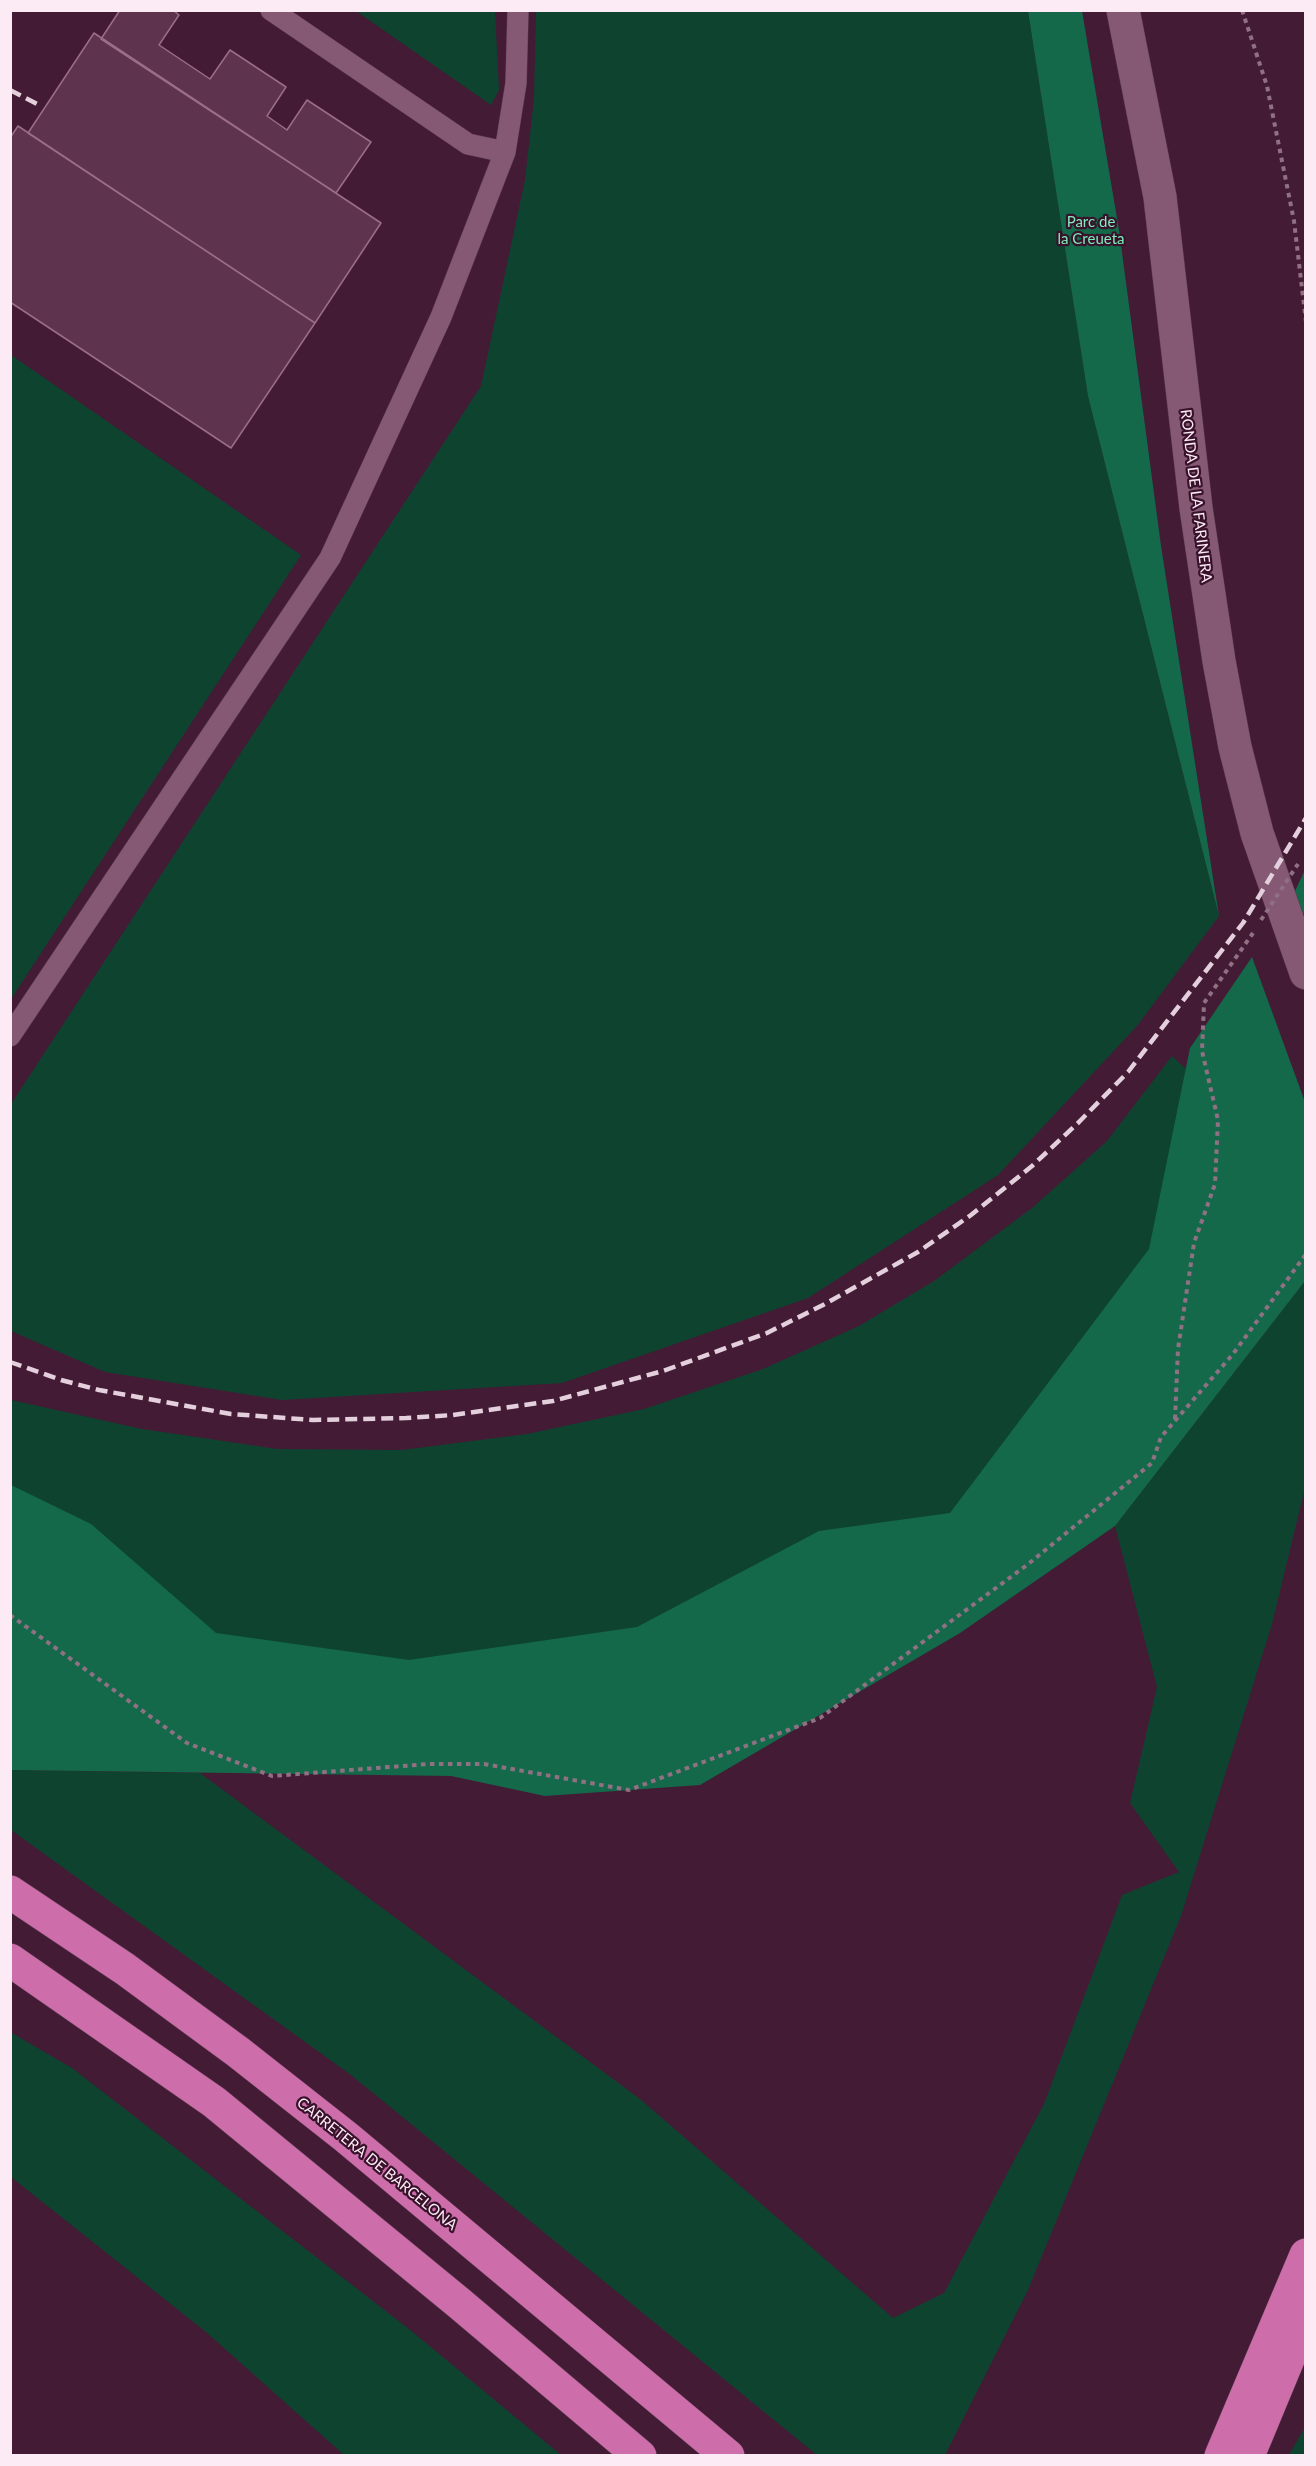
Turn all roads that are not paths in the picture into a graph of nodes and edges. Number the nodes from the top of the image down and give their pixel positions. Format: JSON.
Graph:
{"nodes":[{"id":1,"x":271,"y":10,"type":"edge"},
{"id":2,"x":518,"y":10,"type":"edge"},
{"id":3,"x":1123,"y":10,"type":"edge"},
{"id":4,"x":506,"y":152,"type":"junction"},
{"id":5,"x":1305,"y":973,"type":"edge"},
{"id":6,"x":10,"y":1036,"type":"edge"},
{"id":7,"x":10,"y":1892,"type":"edge"},
{"id":8,"x":10,"y":1960,"type":"edge"},
{"id":9,"x":1305,"y":2255,"type":"edge"},
{"id":10,"x":1305,"y":2316,"type":"edge"},
{"id":11,"x":1305,"y":2364,"type":"edge"},
{"id":12,"x":1261,"y":2426,"type":"junction"},
{"id":13,"x":640,"y":2456,"type":"edge"},
{"id":14,"x":728,"y":2456,"type":"edge"},
{"id":15,"x":1221,"y":2456,"type":"edge"},
{"id":16,"x":1248,"y":2456,"type":"edge"}],
"edges":[{"from":1,"to":4,"type":"lane"},
{"from":2,"to":4,"type":"lane"},
{"from":3,"to":5,"type":"street","name":"RONDA DE LA FARINERA"},
{"from":4,"to":6,"type":"lane"},
{"from":7,"to":14,"type":"highway","name":"CARRETERA DE BARCELONA"},
{"from":8,"to":13,"type":"highway"},
{"from":9,"to":15,"type":"highway"},
{"from":10,"to":12,"type":"highway"},
{"from":11,"to":12,"type":"highway"},
{"from":12,"to":16,"type":"highway"}]}
